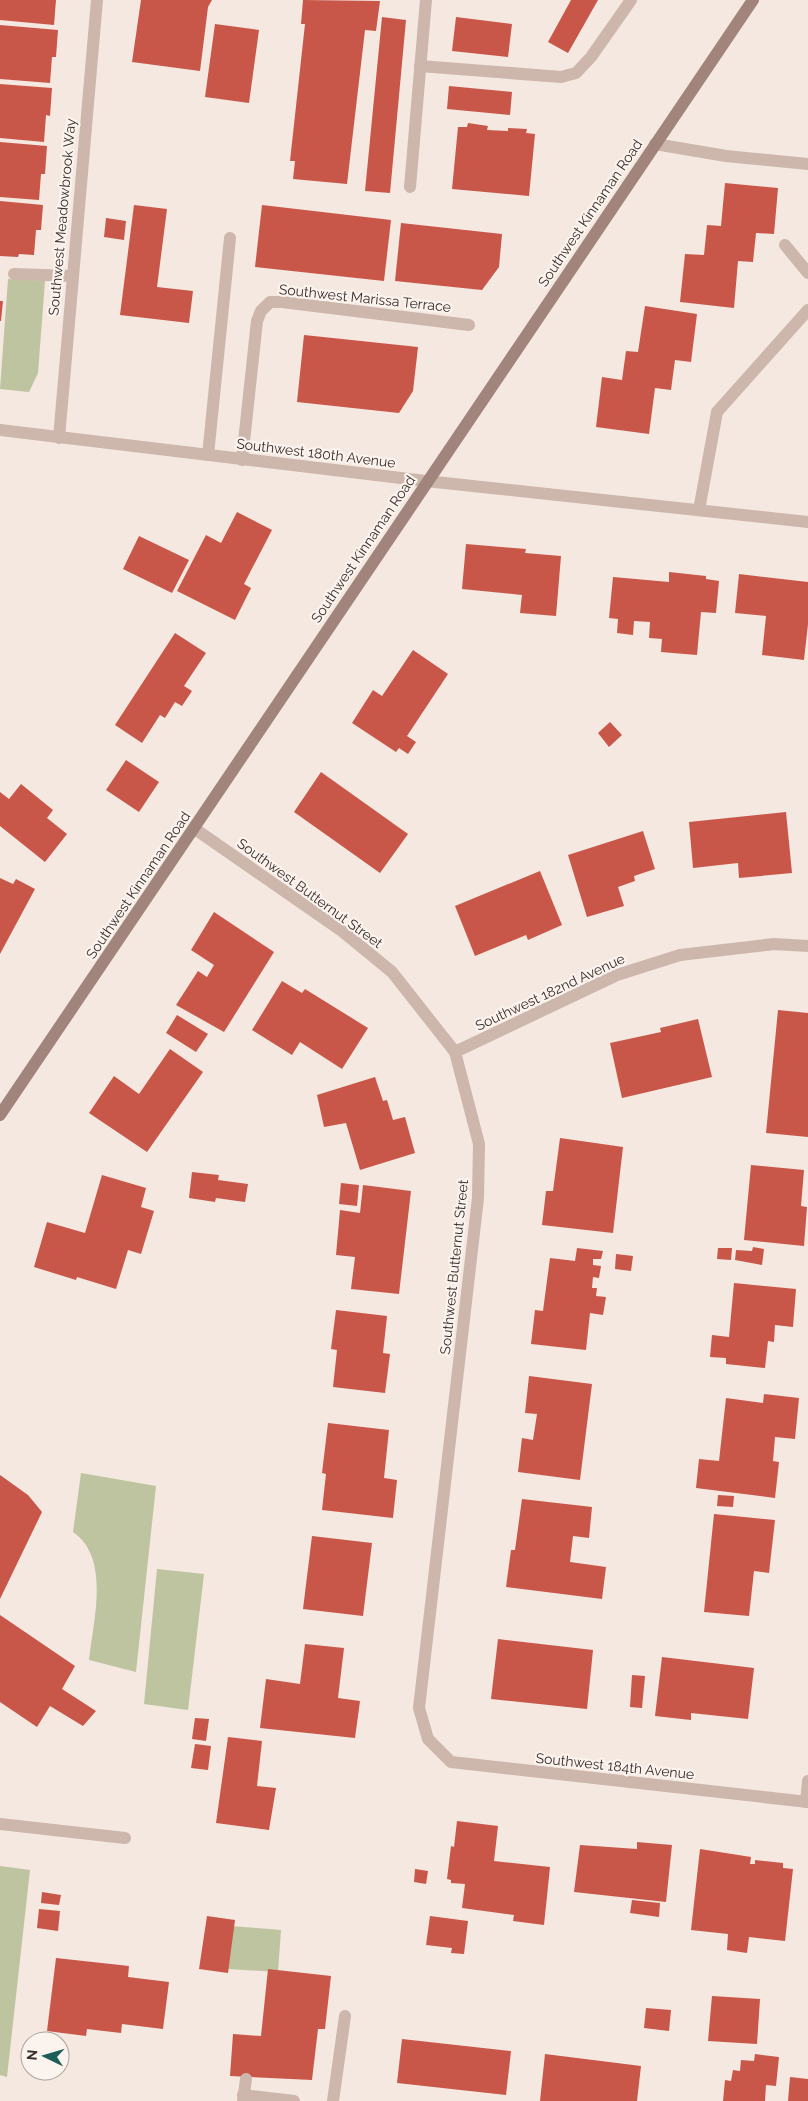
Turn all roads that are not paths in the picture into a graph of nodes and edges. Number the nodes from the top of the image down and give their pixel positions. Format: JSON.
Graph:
{"nodes":[{"id":1,"x":97,"y":0,"type":"edge"},
{"id":2,"x":426,"y":0,"type":"edge"},
{"id":3,"x":631,"y":0,"type":"edge"},
{"id":4,"x":752,"y":0,"type":"edge"},
{"id":5,"x":420,"y":66,"type":"junction"},
{"id":6,"x":655,"y":144,"type":"junction"},
{"id":7,"x":808,"y":164,"type":"edge"},
{"id":8,"x":410,"y":187,"type":"dead end"},
{"id":9,"x":230,"y":238,"type":"dead end"},
{"id":10,"x":785,"y":245,"type":"dead end"},
{"id":11,"x":808,"y":273,"type":"edge"},
{"id":12,"x":14,"y":274,"type":"dead end"},
{"id":13,"x":72,"y":276,"type":"junction"},
{"id":14,"x":808,"y":310,"type":"edge"},
{"id":15,"x":469,"y":324,"type":"dead end"},
{"id":16,"x":0,"y":430,"type":"edge"},
{"id":17,"x":59,"y":438,"type":"junction"},
{"id":18,"x":208,"y":456,"type":"junction"},
{"id":19,"x":242,"y":460,"type":"junction"},
{"id":20,"x":426,"y":481,"type":"junction"},
{"id":21,"x":700,"y":510,"type":"junction"},
{"id":22,"x":808,"y":522,"type":"edge"},
{"id":23,"x":195,"y":829,"type":"junction"},
{"id":24,"x":808,"y":946,"type":"edge"},
{"id":25,"x":455,"y":1052,"type":"junction"},
{"id":26,"x":0,"y":1115,"type":"edge"},
{"id":27,"x":428,"y":1739,"type":"joint"},
{"id":28,"x":808,"y":1781,"type":"edge"},
{"id":29,"x":807,"y":1802,"type":"edge"},
{"id":30,"x":0,"y":1824,"type":"edge"},
{"id":31,"x":125,"y":1838,"type":"dead end"},
{"id":32,"x":346,"y":2016,"type":"dead end"},
{"id":33,"x":246,"y":2079,"type":"dead end"},
{"id":34,"x":243,"y":2098,"type":"edge"},
{"id":35,"x":294,"y":2101,"type":"edge"},
{"id":36,"x":333,"y":2101,"type":"edge"}],
"edges":[{"from":1,"to":13,"type":"street","name":"Southwest Meadowbrook Way"},
{"from":2,"to":5,"type":"street"},
{"from":3,"to":5,"type":"street"},
{"from":4,"to":6,"type":"main road","name":"Southwest Kinnaman Road"},
{"from":5,"to":8,"type":"street"},
{"from":6,"to":7,"type":"street"},
{"from":6,"to":20,"type":"main road","name":"Southwest Kinnaman Road"},
{"from":9,"to":18,"type":"street"},
{"from":10,"to":11,"type":"street"},
{"from":12,"to":13,"type":"street"},
{"from":13,"to":17,"type":"street","name":"Southwest Meadowbrook Way"},
{"from":14,"to":21,"type":"street"},
{"from":15,"to":19,"type":"street","name":"Southwest Marissa Terrace"},
{"from":16,"to":17,"type":"street","name":"Southwest 180th Avenue"},
{"from":17,"to":18,"type":"street","name":"Southwest 180th Avenue"},
{"from":18,"to":19,"type":"street","name":"Southwest 180th Avenue"},
{"from":19,"to":20,"type":"street","name":"Southwest 180th Avenue"},
{"from":20,"to":21,"type":"street","name":"Southwest 180th Avenue"},
{"from":20,"to":23,"type":"main road","name":"Southwest Kinnaman Road"},
{"from":21,"to":22,"type":"street","name":"Southwest 180th Avenue"},
{"from":23,"to":25,"type":"street","name":"Southwest Butternut Street"},
{"from":23,"to":26,"type":"main road","name":"Southwest Kinnaman Road"},
{"from":24,"to":25,"type":"street","name":"Southwest 182nd Avenue"},
{"from":25,"to":27,"type":"street","name":"Southwest Butternut Street"},
{"from":27,"to":29,"type":"street","name":"Southwest 184th Avenue"},
{"from":28,"to":29,"type":"street"},
{"from":30,"to":31,"type":"street"},
{"from":32,"to":36,"type":"street"},
{"from":33,"to":34,"type":"street"},
{"from":34,"to":35,"type":"street"}]}
